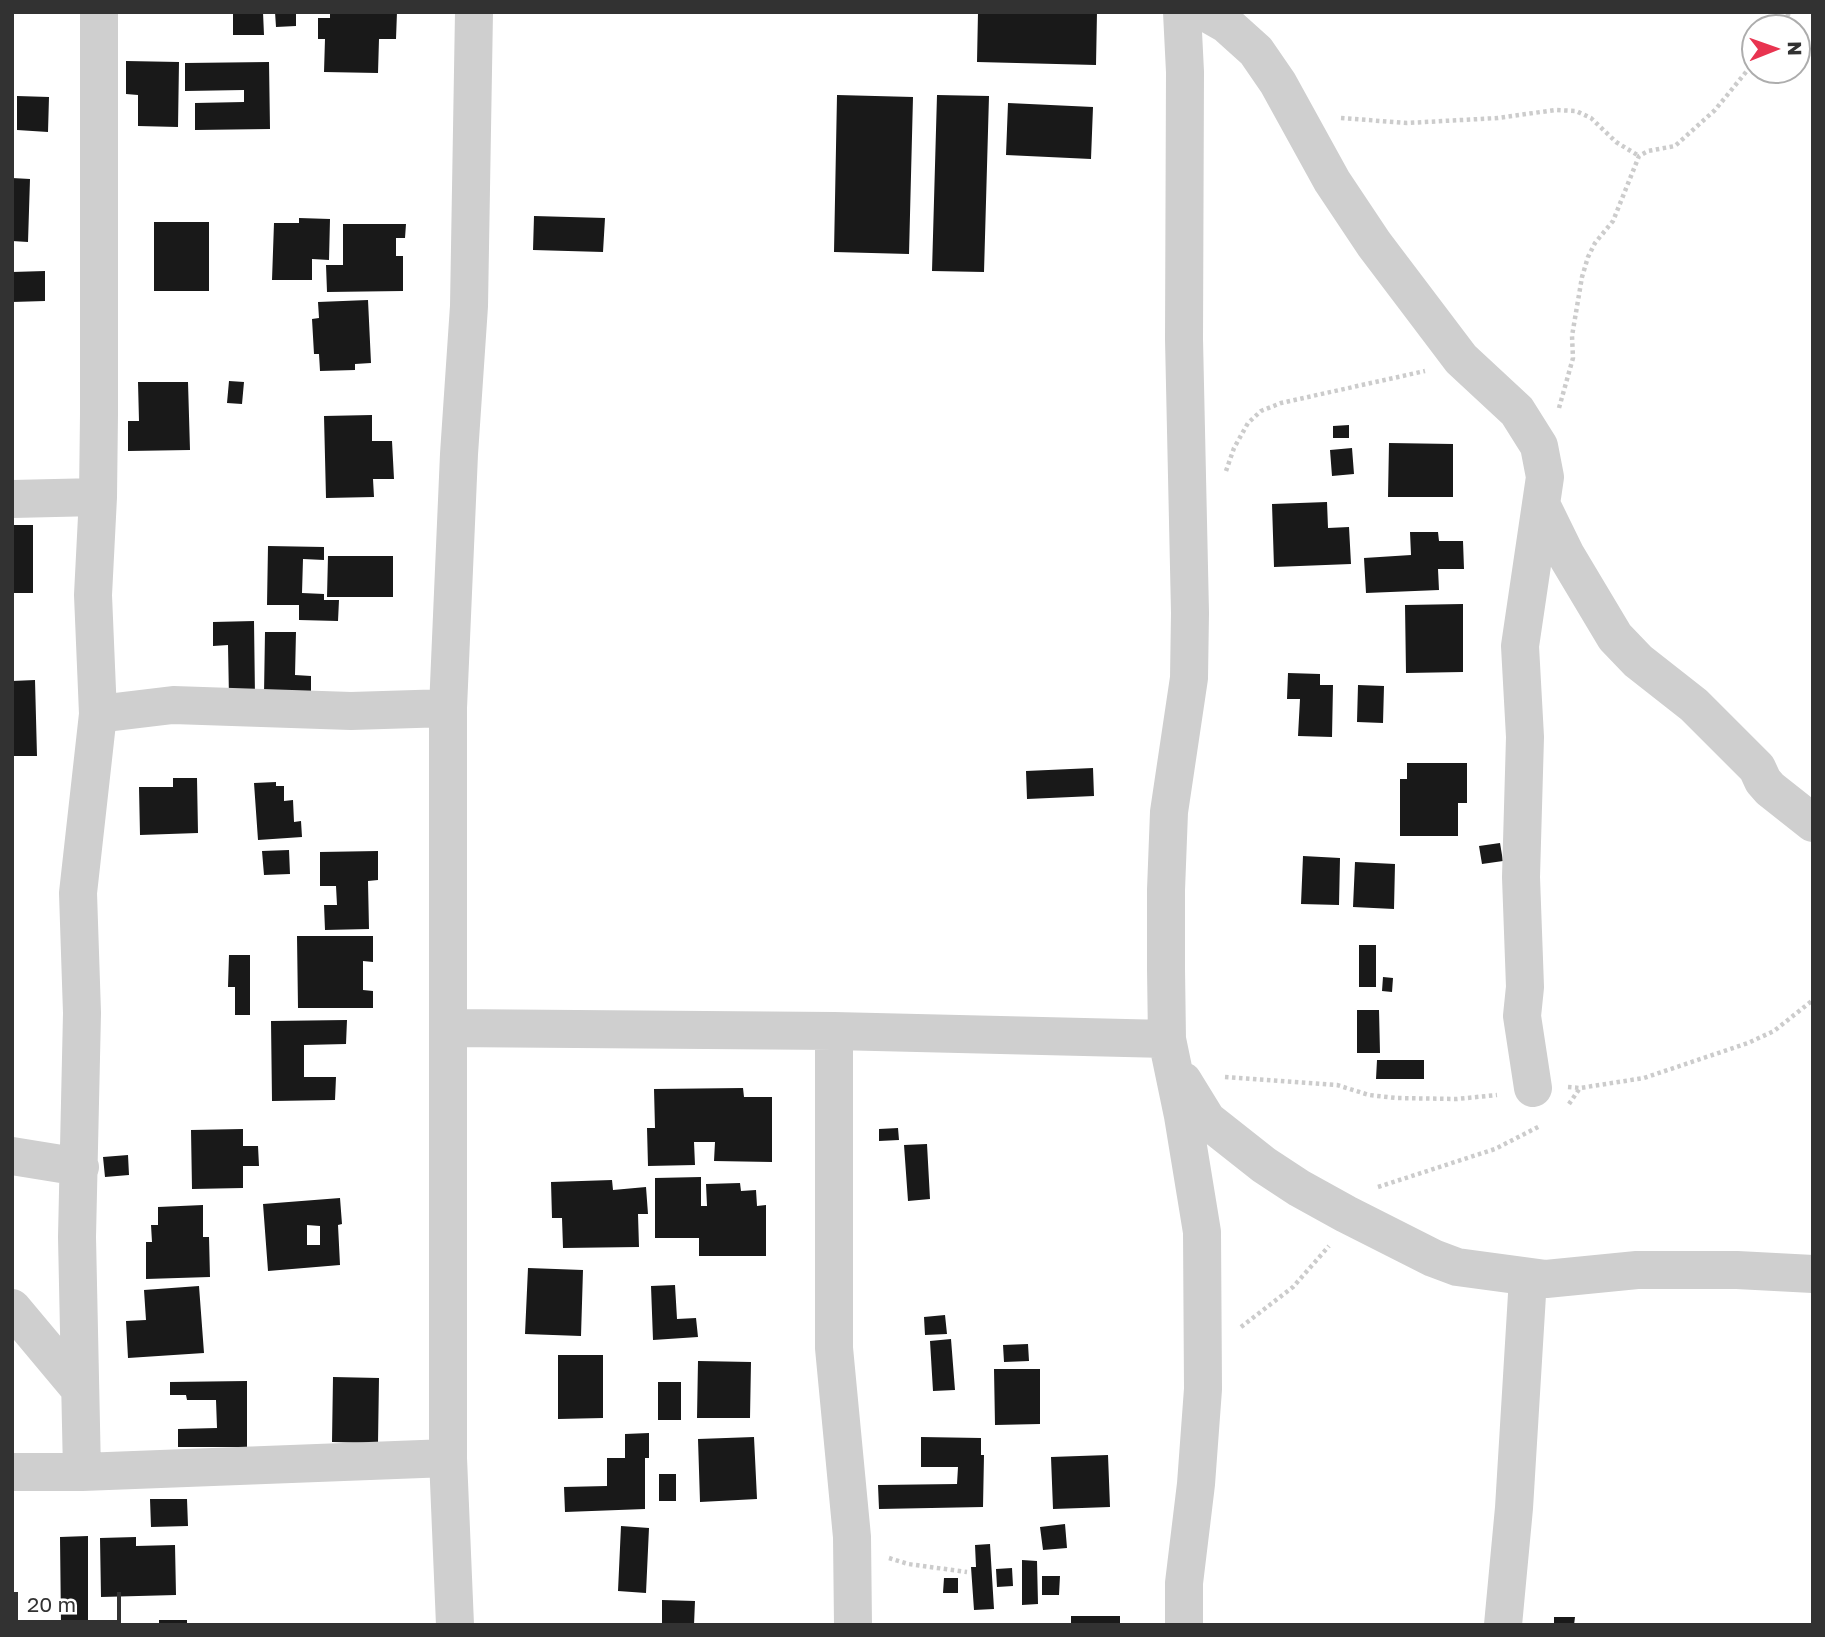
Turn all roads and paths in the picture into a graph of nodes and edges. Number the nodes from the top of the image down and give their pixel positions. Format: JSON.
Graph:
{"nodes":[{"id":1,"x":99,"y":12,"type":"edge"},
{"id":2,"x":474,"y":12,"type":"edge"},
{"id":3,"x":1182,"y":12,"type":"edge"},
{"id":4,"x":1205,"y":12,"type":"edge"},
{"id":5,"x":1741,"y":78,"type":"edge"},
{"id":6,"x":1337,"y":117,"type":"dead end"},
{"id":7,"x":1639,"y":156,"type":"junction"},
{"id":8,"x":1461,"y":359,"type":"junction"},
{"id":9,"x":1539,"y":446,"type":"junction"},
{"id":10,"x":1223,"y":481,"type":"dead end"},
{"id":11,"x":98,"y":497,"type":"junction"},
{"id":12,"x":12,"y":499,"type":"edge"},
{"id":13,"x":1541,"y":504,"type":"junction"},
{"id":14,"x":448,"y":708,"type":"junction"},
{"id":15,"x":98,"y":714,"type":"junction"},
{"id":16,"x":1813,"y":822,"type":"edge"},
{"id":17,"x":1813,"y":1000,"type":"edge"},
{"id":18,"x":449,"y":1028,"type":"junction"},
{"id":19,"x":834,"y":1031,"type":"junction"},
{"id":20,"x":1173,"y":1059,"type":"junction"},
{"id":21,"x":1533,"y":1088,"type":"junction"},
{"id":22,"x":1580,"y":1088,"type":"junction"},
{"id":23,"x":1568,"y":1105,"type":"dead end"},
{"id":24,"x":1543,"y":1124,"type":"dead end"},
{"id":25,"x":12,"y":1156,"type":"edge"},
{"id":26,"x":80,"y":1167,"type":"junction"},
{"id":27,"x":1346,"y":1214,"type":"junction"},
{"id":28,"x":1813,"y":1274,"type":"edge"},
{"id":29,"x":1528,"y":1278,"type":"junction"},
{"id":30,"x":12,"y":1308,"type":"edge"},
{"id":31,"x":1235,"y":1332,"type":"dead end"},
{"id":32,"x":79,"y":1388,"type":"junction"},
{"id":33,"x":448,"y":1458,"type":"junction"},
{"id":34,"x":12,"y":1472,"type":"edge"},
{"id":35,"x":82,"y":1472,"type":"junction"},
{"id":36,"x":852,"y":1537,"type":"junction"},
{"id":37,"x":967,"y":1572,"type":"dead end"},
{"id":38,"x":454,"y":1625,"type":"edge"},
{"id":39,"x":853,"y":1625,"type":"edge"},
{"id":40,"x":1184,"y":1625,"type":"edge"},
{"id":41,"x":1503,"y":1625,"type":"edge"}],
"edges":[{"from":1,"to":11,"type":"street"},
{"from":2,"to":14,"type":"street"},
{"from":3,"to":20,"type":"street"},
{"from":4,"to":8,"type":"street"},
{"from":5,"to":7,"type":"path"},
{"from":6,"to":7,"type":"path"},
{"from":7,"to":9,"type":"path"},
{"from":8,"to":9,"type":"street"},
{"from":8,"to":10,"type":"path"},
{"from":9,"to":13,"type":"street"},
{"from":11,"to":12,"type":"street"},
{"from":11,"to":15,"type":"street"},
{"from":13,"to":16,"type":"street"},
{"from":13,"to":21,"type":"street"},
{"from":14,"to":15,"type":"street"},
{"from":14,"to":18,"type":"street"},
{"from":15,"to":26,"type":"street"},
{"from":17,"to":22,"type":"path"},
{"from":18,"to":19,"type":"street"},
{"from":18,"to":33,"type":"street"},
{"from":19,"to":20,"type":"street"},
{"from":19,"to":36,"type":"street"},
{"from":20,"to":21,"type":"path"},
{"from":20,"to":27,"type":"street"},
{"from":20,"to":40,"type":"street"},
{"from":21,"to":22,"type":"path"},
{"from":22,"to":23,"type":"path"},
{"from":24,"to":27,"type":"path"},
{"from":25,"to":26,"type":"street"},
{"from":26,"to":32,"type":"street"},
{"from":27,"to":29,"type":"street"},
{"from":27,"to":31,"type":"path"},
{"from":28,"to":29,"type":"street"},
{"from":29,"to":41,"type":"street"},
{"from":30,"to":32,"type":"street"},
{"from":32,"to":35,"type":"street"},
{"from":33,"to":35,"type":"street"},
{"from":33,"to":38,"type":"street"},
{"from":34,"to":35,"type":"street"},
{"from":36,"to":37,"type":"path"},
{"from":36,"to":39,"type":"street"}]}
